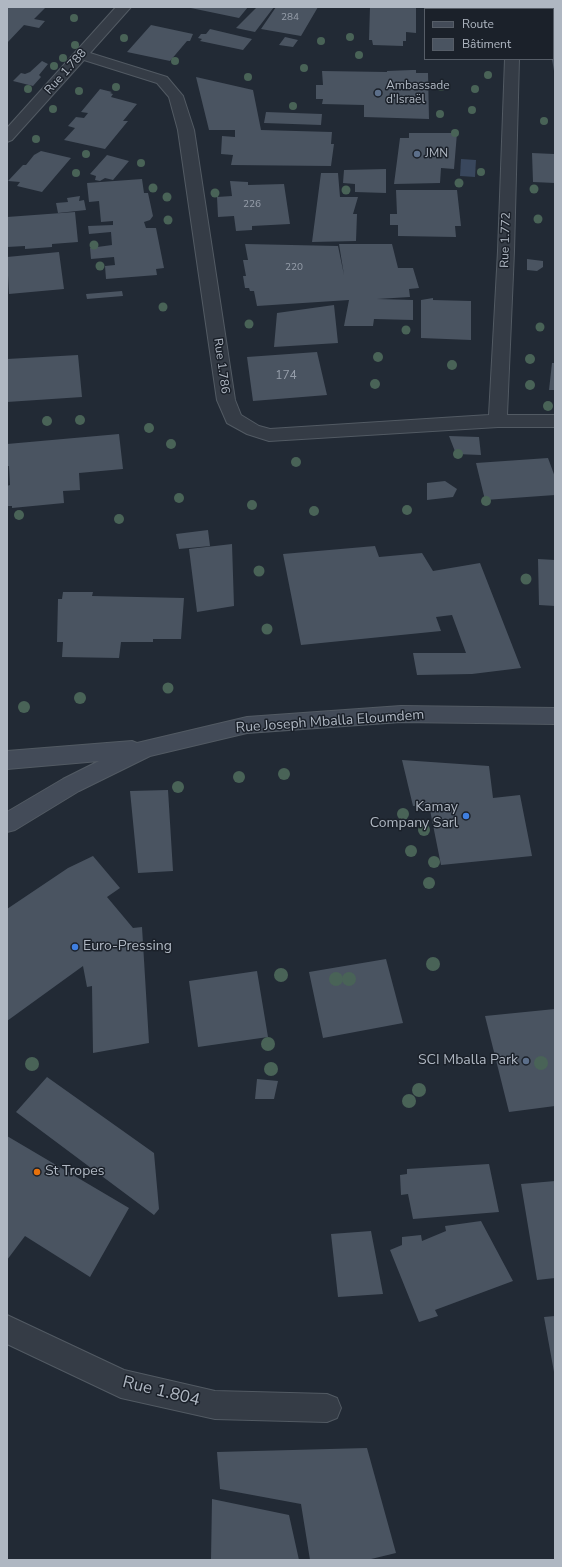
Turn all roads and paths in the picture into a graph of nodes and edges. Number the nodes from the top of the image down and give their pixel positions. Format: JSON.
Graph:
{"nodes":[{"id":1,"x":124,"y":7,"type":"edge"},
{"id":2,"x":81,"y":55,"type":"junction"},
{"id":3,"x":512,"y":60,"type":"edge"},
{"id":4,"x":7,"y":137,"type":"edge"},
{"id":5,"x":498,"y":421,"type":"junction"},
{"id":6,"x":555,"y":421,"type":"edge"},
{"id":7,"x":555,"y":716,"type":"edge"},
{"id":8,"x":145,"y":749,"type":"junction"},
{"id":9,"x":7,"y":760,"type":"edge"},
{"id":10,"x":7,"y":823,"type":"edge"},
{"id":11,"x":7,"y":1329,"type":"edge"},
{"id":12,"x":327,"y":1408,"type":"dead end"}],
"edges":[{"from":1,"to":2,"type":"street","name":"Rue 1.788"},
{"from":2,"to":4,"type":"street","name":"Rue 1.788"},
{"from":2,"to":5,"type":"street","name":"Rue 1.786"},
{"from":3,"to":5,"type":"street","name":"Rue 1.772"},
{"from":5,"to":6,"type":"street","name":"Rue 1.786"},
{"from":7,"to":8,"type":"main road","name":"Rue Joseph Mballa Eloumdem"},
{"from":8,"to":9,"type":"main road"},
{"from":8,"to":10,"type":"main road","name":"Rue Joseph Mballa Eloumdem"},
{"from":11,"to":12,"type":"street","name":"Rue 1.804"}]}
